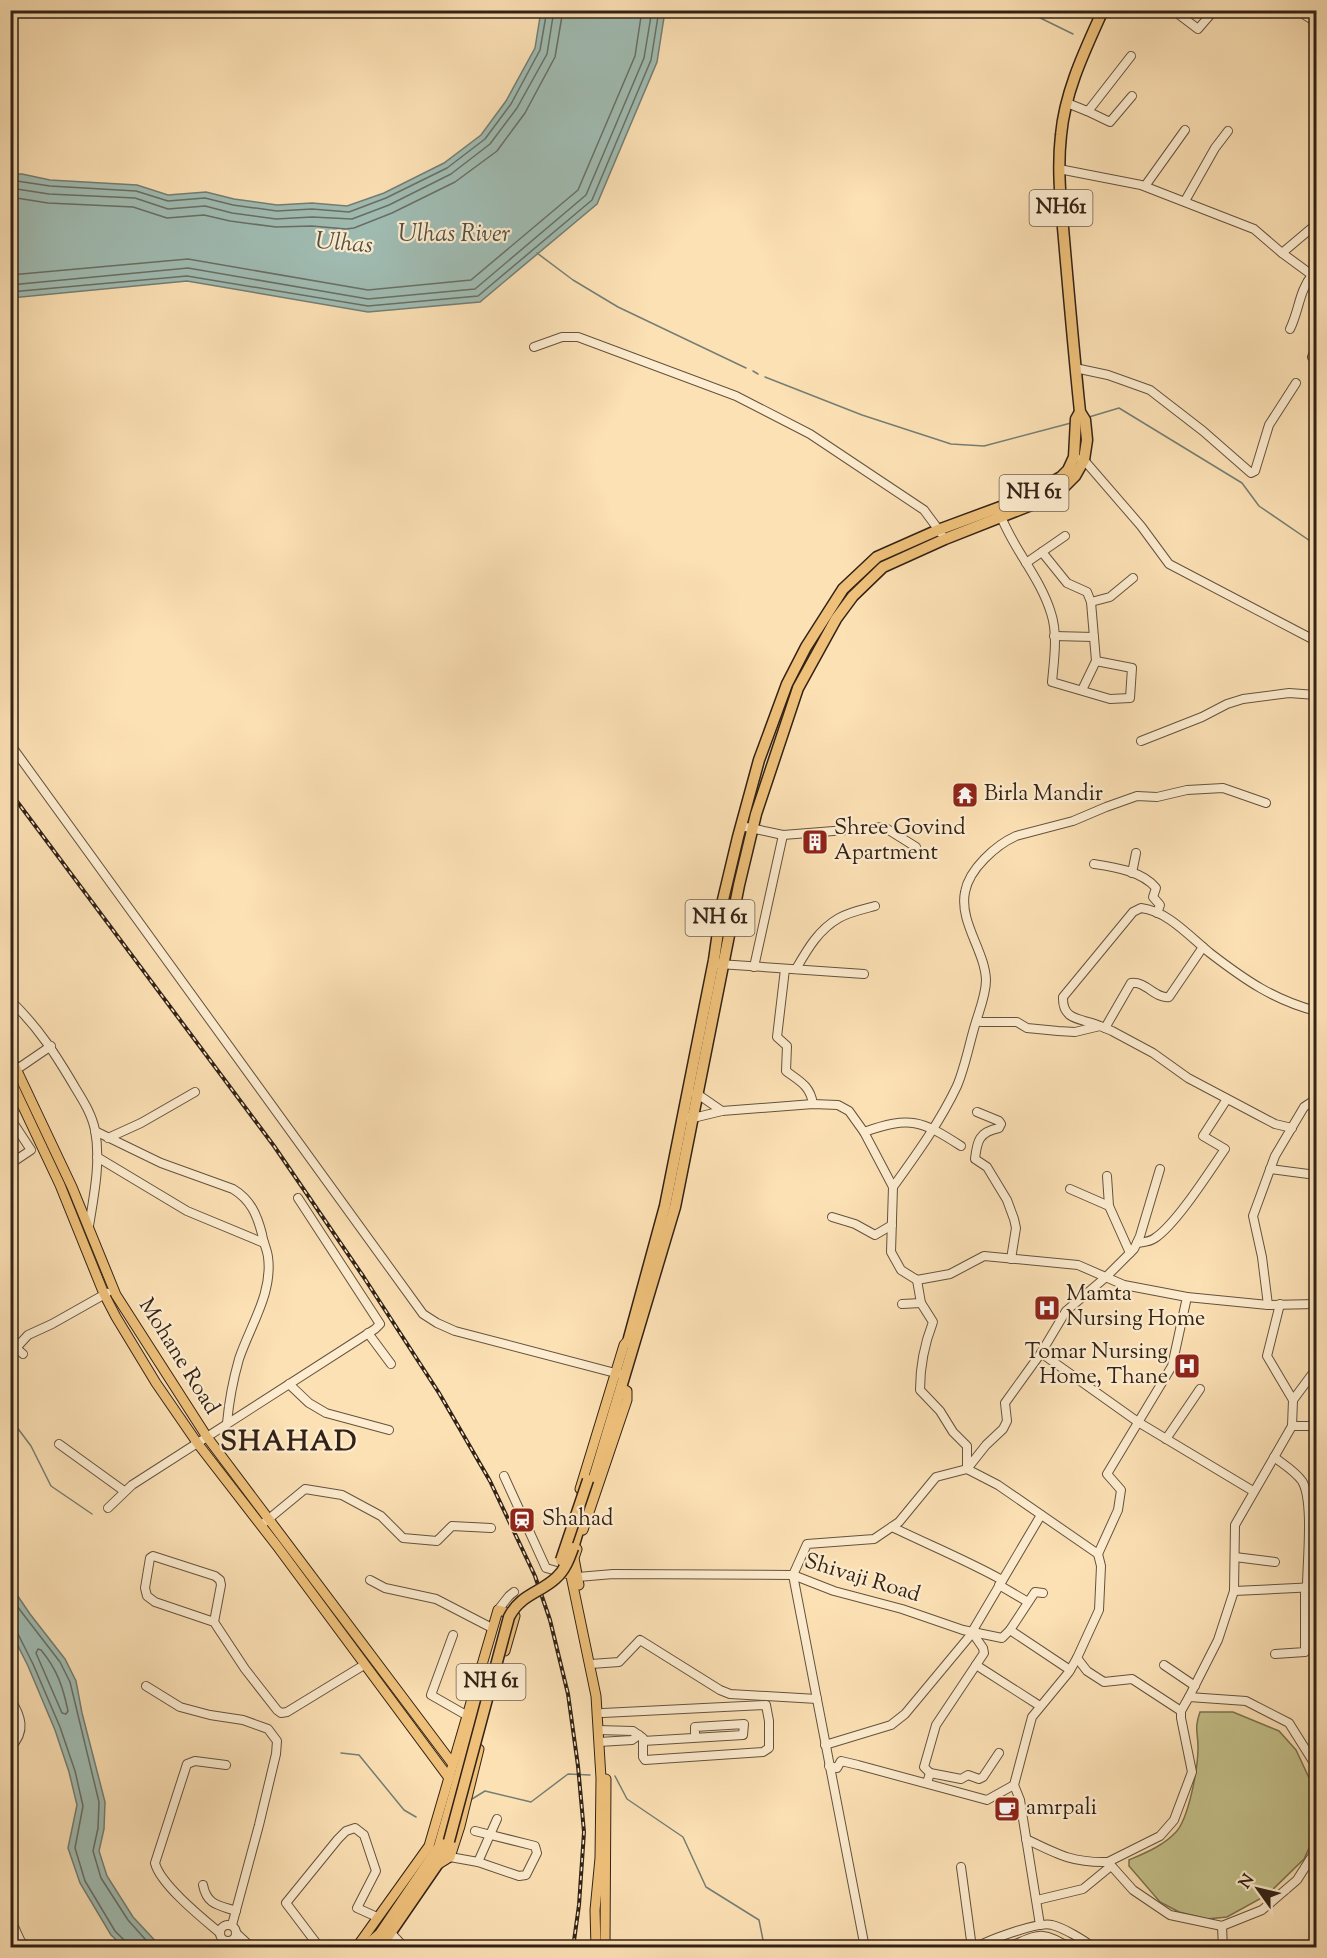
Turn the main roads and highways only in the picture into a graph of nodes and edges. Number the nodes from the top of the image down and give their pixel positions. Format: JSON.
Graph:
{"nodes":[{"id":1,"x":1103,"y":10,"type":"edge"},
{"id":2,"x":1080,"y":412,"type":"joint"},
{"id":3,"x":942,"y":535,"type":"junction"},
{"id":4,"x":727,"y":882,"type":"junction"},
{"id":5,"x":739,"y":885,"type":"junction"},
{"id":6,"x":718,"y":964,"type":"junction"},
{"id":7,"x":10,"y":1056,"type":"edge"},
{"id":8,"x":13,"y":1072,"type":"edge"},
{"id":9,"x":10,"y":1079,"type":"edge"},
{"id":10,"x":69,"y":1181,"type":"junction"},
{"id":11,"x":60,"y":1185,"type":"junction"},
{"id":12,"x":650,"y":1272,"type":"junction"},
{"id":13,"x":109,"y":1291,"type":"junction"},
{"id":14,"x":618,"y":1374,"type":"junction"},
{"id":15,"x":621,"y":1388,"type":"junction"},
{"id":16,"x":612,"y":1409,"type":"junction"},
{"id":17,"x":265,"y":1522,"type":"junction"},
{"id":18,"x":574,"y":1576,"type":"junction"},
{"id":19,"x":593,"y":1664,"type":"junction"},
{"id":20,"x":601,"y":1730,"type":"junction"},
{"id":21,"x":452,"y":1763,"type":"junction"},
{"id":22,"x":449,"y":1778,"type":"junction"},
{"id":23,"x":604,"y":1784,"type":"junction"},
{"id":24,"x":445,"y":1851,"type":"junction"},
{"id":25,"x":356,"y":1947,"type":"edge"},
{"id":26,"x":364,"y":1947,"type":"edge"},
{"id":27,"x":380,"y":1947,"type":"edge"},
{"id":28,"x":596,"y":1947,"type":"edge"},
{"id":29,"x":605,"y":1947,"type":"edge"}],
"edges":[{"from":1,"to":2,"type":"highway","number":"NH61"},
{"from":2,"to":3,"type":"highway","number":"NH 61"},
{"from":3,"to":4,"type":"highway","number":"NH 61"},
{"from":3,"to":5,"type":"highway","number":"NH 61"},
{"from":4,"to":5,"type":"highway"},
{"from":4,"to":6,"type":"highway","number":"NH 61"},
{"from":5,"to":6,"type":"highway","number":"NH 61"},
{"from":6,"to":12,"type":"highway","number":"NH 61"},
{"from":7,"to":8,"type":"main road","name":"Mohane Road"},
{"from":8,"to":10,"type":"main road","name":"Mohane Road"},
{"from":9,"to":11,"type":"main road","name":"Mohane Road"},
{"from":10,"to":11,"type":"main road"},
{"from":10,"to":13,"type":"main road","name":"Mohane Road"},
{"from":11,"to":13,"type":"main road","name":"Mohane Road"},
{"from":12,"to":14,"type":"highway","number":"NH 61"},
{"from":12,"to":15,"type":"highway","number":"NH 61"},
{"from":13,"to":17,"type":"main road","name":"Mohane Road"},
{"from":13,"to":17,"type":"main road","name":"Mohane Road"},
{"from":14,"to":16,"type":"highway","number":"NH 61"},
{"from":14,"to":18,"type":"main road"},
{"from":15,"to":16,"type":"highway","number":"NH 61"},
{"from":15,"to":18,"type":"main road"},
{"from":16,"to":24,"type":"highway","number":"NH 61","bridge":true},
{"from":17,"to":21,"type":"main road","name":"Mohane Road"},
{"from":17,"to":22,"type":"main road","name":"Mohane Road"},
{"from":18,"to":19,"type":"main road"},
{"from":19,"to":20,"type":"main road"},
{"from":19,"to":20,"type":"main road"},
{"from":20,"to":23,"type":"main road"},
{"from":21,"to":22,"type":"main road"},
{"from":21,"to":24,"type":"main road"},
{"from":22,"to":25,"type":"main road"},
{"from":23,"to":28,"type":"main road"},
{"from":23,"to":29,"type":"main road"},
{"from":24,"to":26,"type":"highway","number":"NH 61"},
{"from":24,"to":27,"type":"highway","number":"NH 61"}]}
